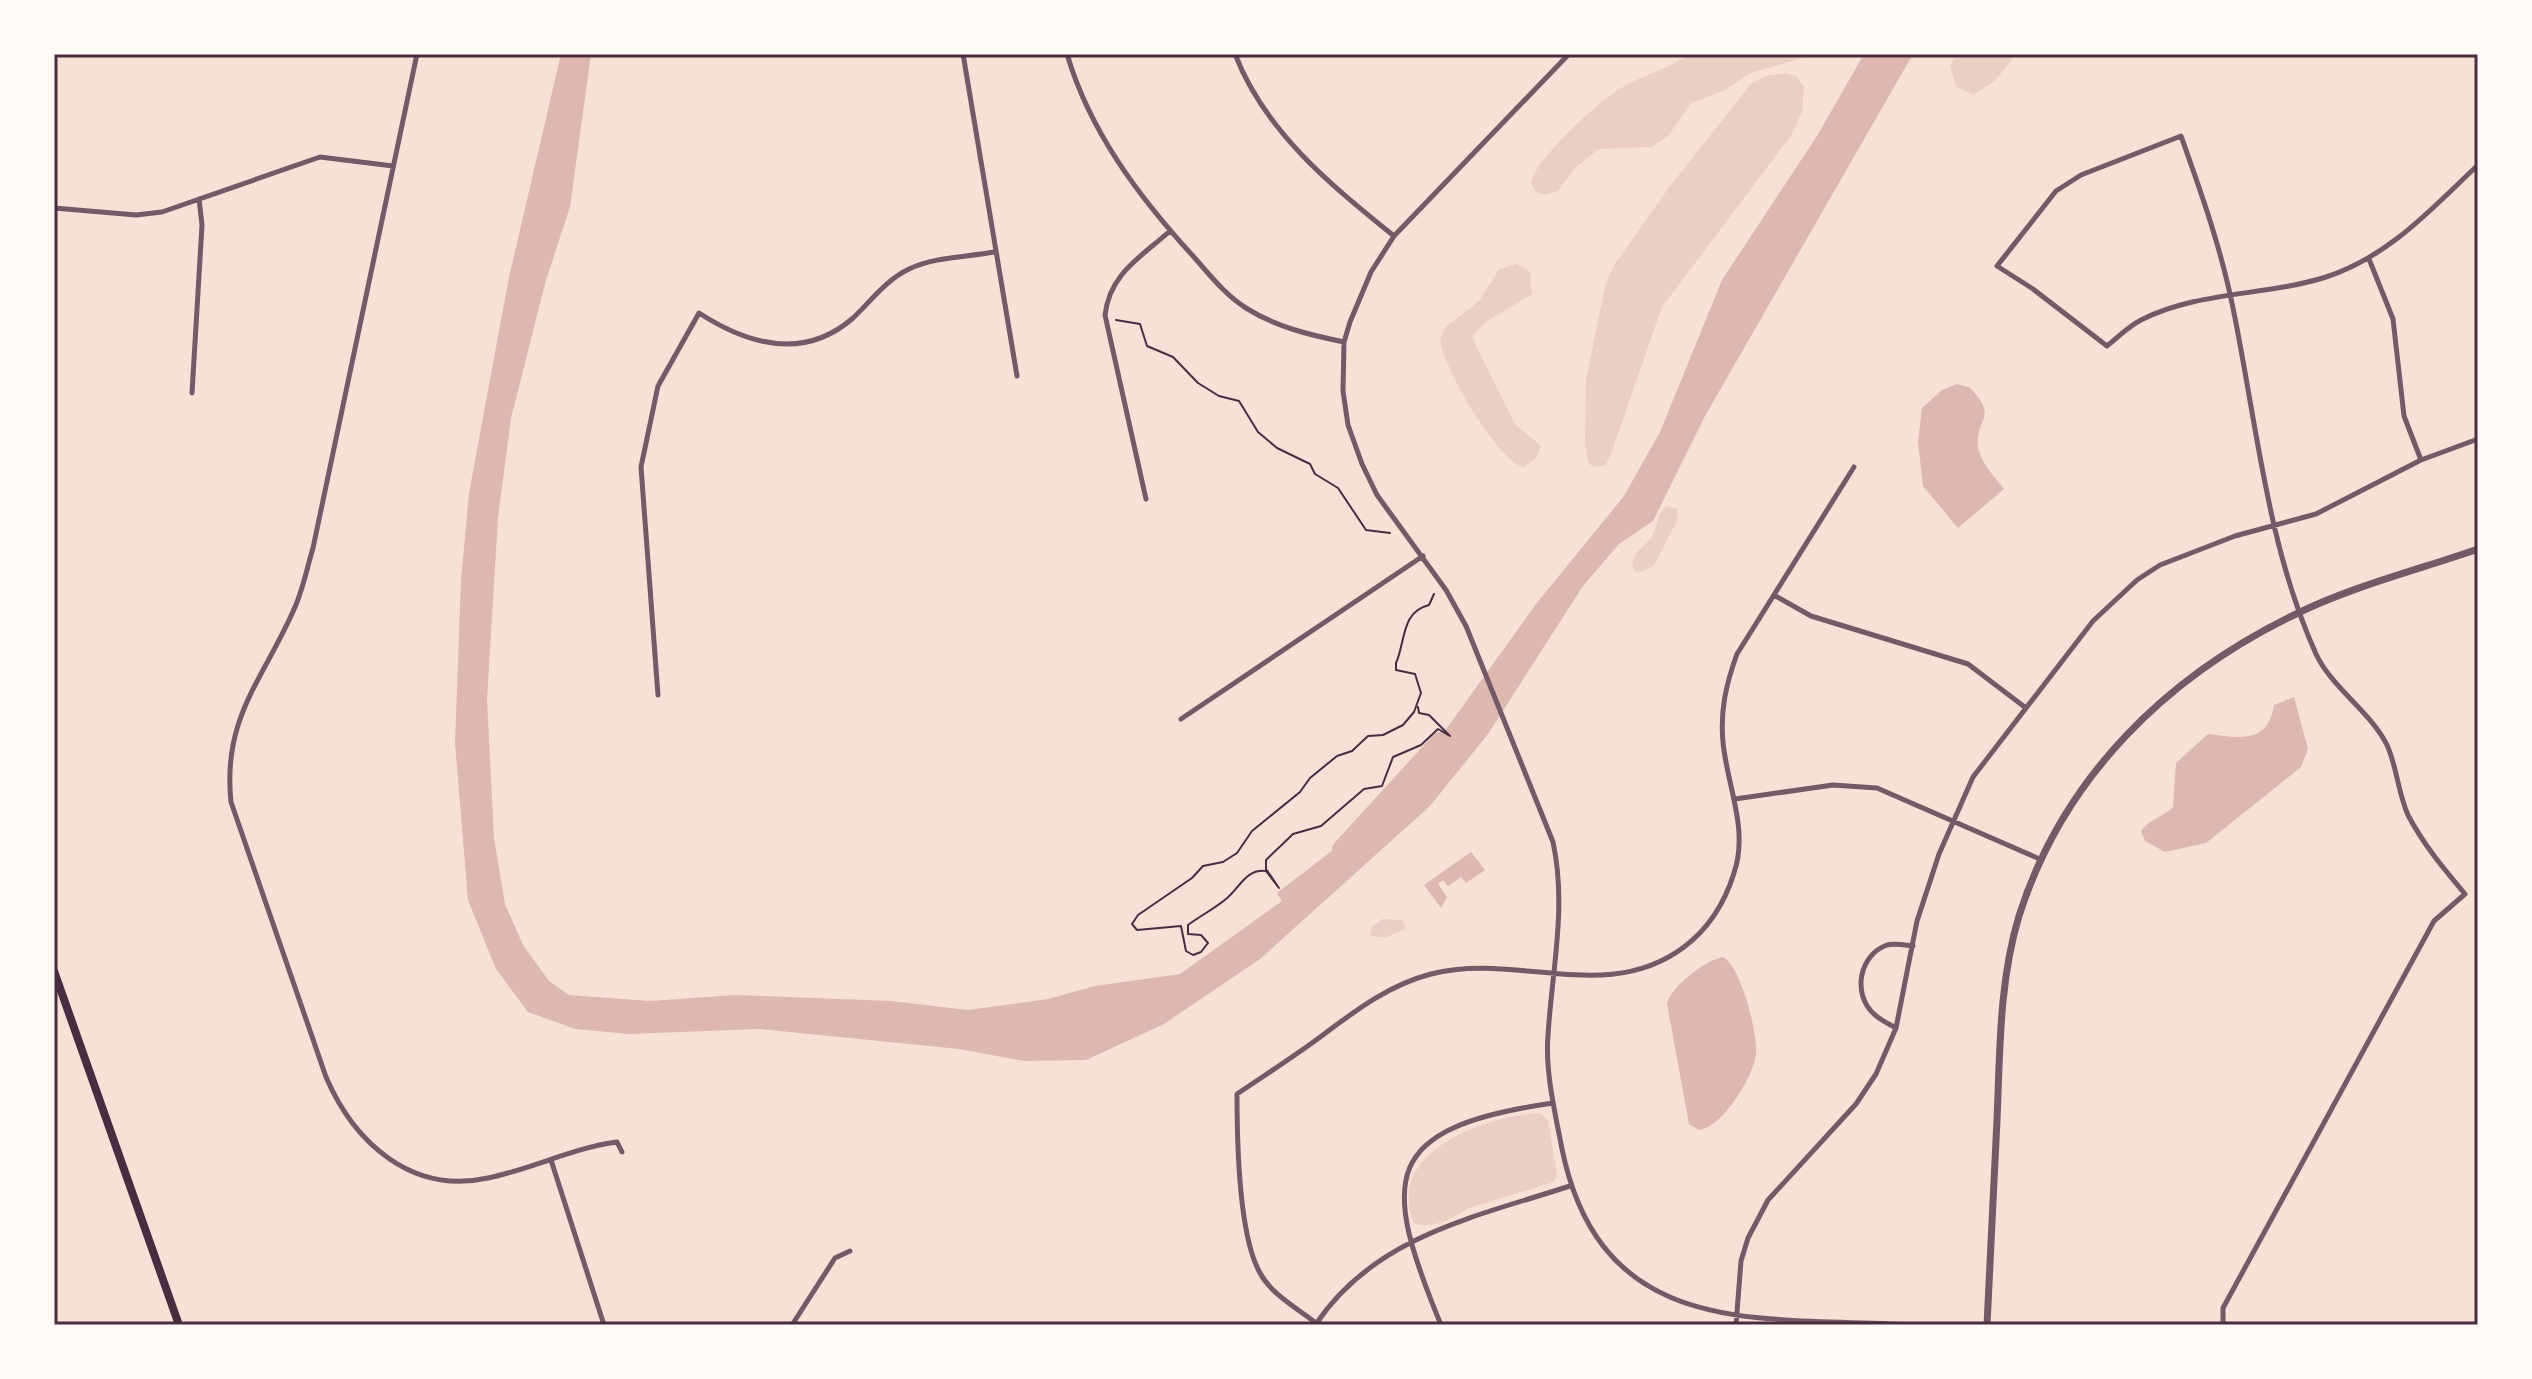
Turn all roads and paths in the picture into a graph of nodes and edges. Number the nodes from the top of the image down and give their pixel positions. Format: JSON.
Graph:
{"nodes":[{"id":1,"x":417,"y":54,"type":"edge"},
{"id":2,"x":963,"y":54,"type":"edge"},
{"id":3,"x":1067,"y":54,"type":"edge"},
{"id":4,"x":1235,"y":54,"type":"edge"},
{"id":5,"x":1569,"y":54,"type":"edge"},
{"id":6,"x":2478,"y":165,"type":"edge"},
{"id":7,"x":393,"y":166,"type":"junction"},
{"id":8,"x":199,"y":199,"type":"junction"},
{"id":9,"x":54,"y":208,"type":"edge"},
{"id":10,"x":1170,"y":231,"type":"junction"},
{"id":11,"x":1394,"y":236,"type":"junction"},
{"id":12,"x":994,"y":252,"type":"junction"},
{"id":13,"x":2369,"y":259,"type":"junction"},
{"id":14,"x":2230,"y":296,"type":"junction"},
{"id":15,"x":1115,"y":320,"type":"dead end"},
{"id":16,"x":1344,"y":342,"type":"junction"},
{"id":17,"x":1017,"y":376,"type":"dead end"},
{"id":18,"x":192,"y":393,"type":"dead end"},
{"id":19,"x":2478,"y":439,"type":"edge"},
{"id":20,"x":2421,"y":460,"type":"junction"},
{"id":21,"x":1854,"y":467,"type":"dead end"},
{"id":22,"x":1146,"y":499,"type":"dead end"},
{"id":23,"x":2274,"y":525,"type":"junction"},
{"id":24,"x":1390,"y":533,"type":"dead end"},
{"id":25,"x":2478,"y":549,"type":"edge"},
{"id":26,"x":1423,"y":556,"type":"junction"},
{"id":27,"x":1434,"y":594,"type":"dead end"},
{"id":28,"x":1774,"y":595,"type":"junction"},
{"id":29,"x":2300,"y":612,"type":"junction"},
{"id":30,"x":658,"y":695,"type":"dead end"},
{"id":31,"x":1418,"y":707,"type":"dead end"},
{"id":32,"x":2026,"y":708,"type":"junction"},
{"id":33,"x":1181,"y":719,"type":"dead end"},
{"id":34,"x":1735,"y":799,"type":"junction"},
{"id":35,"x":1953,"y":820,"type":"junction"},
{"id":36,"x":2042,"y":860,"type":"junction"},
{"id":37,"x":1913,"y":946,"type":"junction"},
{"id":38,"x":54,"y":971,"type":"edge"},
{"id":39,"x":1555,"y":974,"type":"junction"},
{"id":40,"x":1896,"y":1028,"type":"junction"},
{"id":41,"x":1553,"y":1103,"type":"junction"},
{"id":42,"x":622,"y":1152,"type":"dead end"},
{"id":43,"x":551,"y":1160,"type":"junction"},
{"id":44,"x":1570,"y":1186,"type":"junction"},
{"id":45,"x":1412,"y":1239,"type":"junction"},
{"id":46,"x":850,"y":1251,"type":"dead end"},
{"id":47,"x":1736,"y":1317,"type":"junction"},
{"id":48,"x":1316,"y":1324,"type":"edge"},
{"id":49,"x":179,"y":1325,"type":"edge"},
{"id":50,"x":604,"y":1325,"type":"edge"},
{"id":51,"x":792,"y":1325,"type":"edge"},
{"id":52,"x":1441,"y":1325,"type":"edge"},
{"id":53,"x":1736,"y":1325,"type":"edge"},
{"id":54,"x":1917,"y":1325,"type":"edge"},
{"id":55,"x":1987,"y":1325,"type":"edge"},
{"id":56,"x":2223,"y":1325,"type":"edge"}],
"edges":[{"from":1,"to":7,"type":"street"},
{"from":2,"to":12,"type":"street"},
{"from":3,"to":10,"type":"street"},
{"from":4,"to":11,"type":"street"},
{"from":5,"to":11,"type":"street"},
{"from":6,"to":13,"type":"street"},
{"from":7,"to":8,"type":"street"},
{"from":7,"to":43,"type":"street"},
{"from":8,"to":9,"type":"street"},
{"from":8,"to":18,"type":"street"},
{"from":10,"to":16,"type":"street"},
{"from":10,"to":22,"type":"street"},
{"from":11,"to":16,"type":"street"},
{"from":12,"to":17,"type":"street"},
{"from":12,"to":30,"type":"street"},
{"from":13,"to":14,"type":"street"},
{"from":13,"to":20,"type":"street"},
{"from":14,"to":14,"type":"street"},
{"from":14,"to":23,"type":"street"},
{"from":15,"to":24,"type":"path"},
{"from":16,"to":26,"type":"street"},
{"from":19,"to":20,"type":"street"},
{"from":20,"to":23,"type":"street"},
{"from":21,"to":28,"type":"street"},
{"from":23,"to":29,"type":"street"},
{"from":23,"to":32,"type":"street"},
{"from":25,"to":29,"type":"street"},
{"from":26,"to":33,"type":"street"},
{"from":26,"to":39,"type":"street"},
{"from":27,"to":31,"type":"path"},
{"from":28,"to":32,"type":"street"},
{"from":28,"to":34,"type":"street"},
{"from":29,"to":36,"type":"street"},
{"from":29,"to":56,"type":"street"},
{"from":32,"to":35,"type":"street"},
{"from":34,"to":35,"type":"street"},
{"from":34,"to":39,"type":"street"},
{"from":35,"to":36,"type":"street"},
{"from":35,"to":37,"type":"street"},
{"from":36,"to":55,"type":"street"},
{"from":37,"to":40,"type":"street"},
{"from":37,"to":40,"type":"street"},
{"from":38,"to":49,"type":"main road"},
{"from":39,"to":41,"type":"street"},
{"from":39,"to":48,"type":"street"},
{"from":40,"to":47,"type":"street"},
{"from":41,"to":44,"type":"street"},
{"from":41,"to":45,"type":"street"},
{"from":42,"to":43,"type":"street"},
{"from":43,"to":50,"type":"street"},
{"from":44,"to":45,"type":"street"},
{"from":44,"to":47,"type":"street"},
{"from":45,"to":48,"type":"street"},
{"from":45,"to":52,"type":"street"},
{"from":46,"to":51,"type":"street"},
{"from":47,"to":53,"type":"street"},
{"from":47,"to":54,"type":"street"}]}
